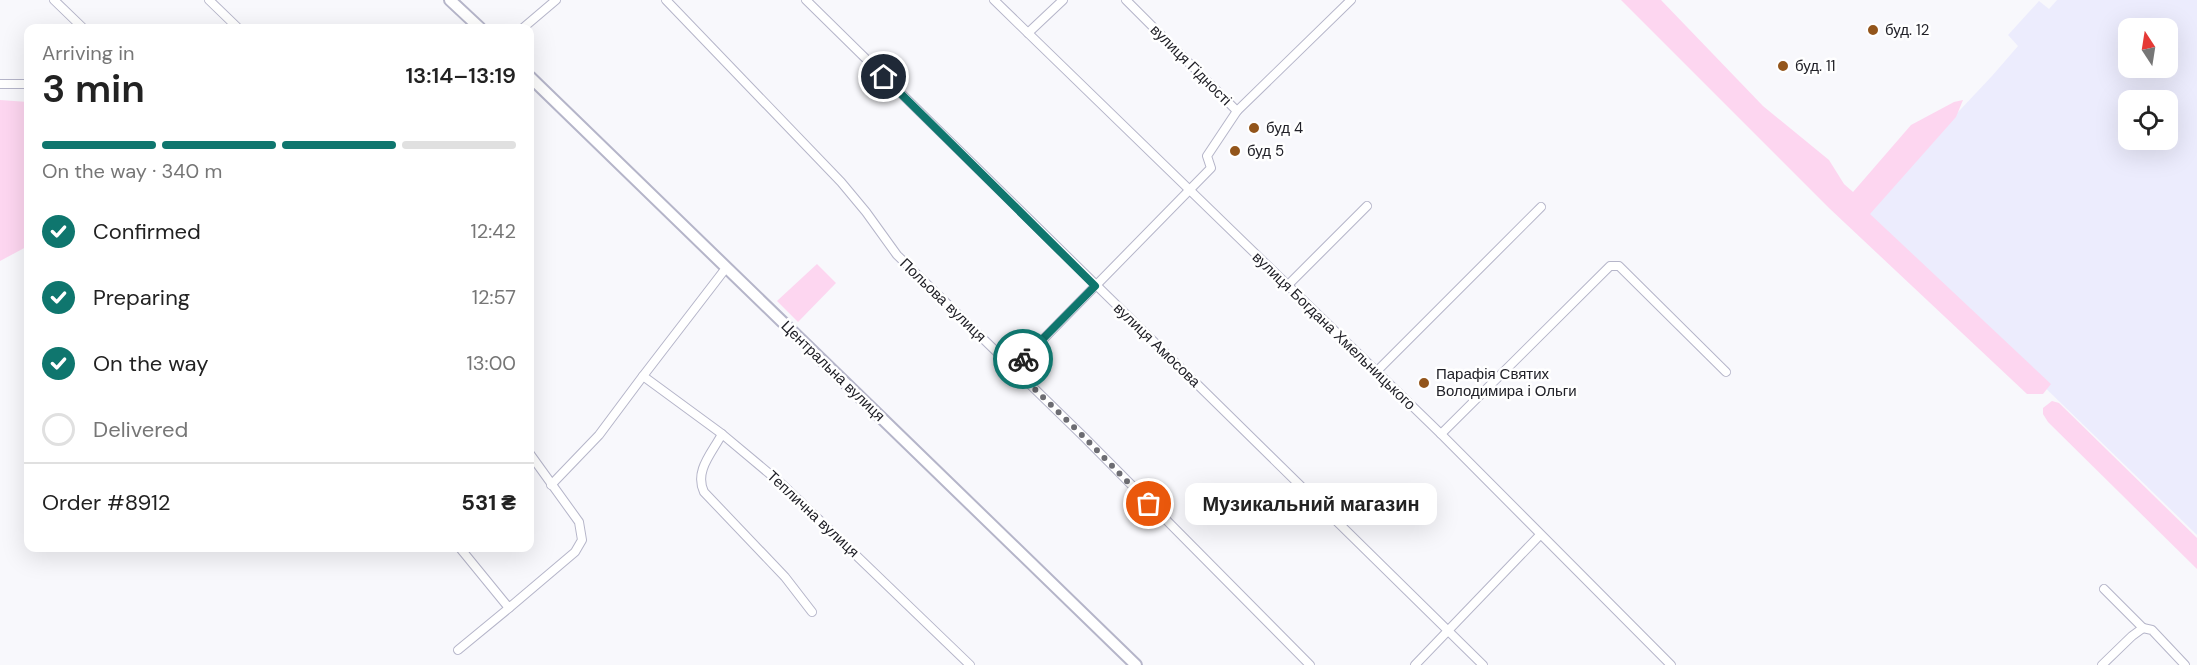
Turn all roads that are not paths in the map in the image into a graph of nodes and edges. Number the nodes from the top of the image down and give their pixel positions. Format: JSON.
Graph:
{"nodes":[{"id":1,"x":54,"y":0,"type":"edge"},
{"id":2,"x":208,"y":0,"type":"edge"},
{"id":3,"x":450,"y":0,"type":"edge"},
{"id":4,"x":556,"y":0,"type":"edge"},
{"id":5,"x":666,"y":0,"type":"edge"},
{"id":6,"x":806,"y":0,"type":"edge"},
{"id":7,"x":994,"y":0,"type":"edge"},
{"id":8,"x":1063,"y":0,"type":"edge"},
{"id":9,"x":1126,"y":0,"type":"edge"},
{"id":10,"x":1351,"y":0,"type":"edge"},
{"id":11,"x":79,"y":24,"type":"edge"},
{"id":12,"x":234,"y":24,"type":"edge"},
{"id":13,"x":476,"y":24,"type":"edge"},
{"id":14,"x":528,"y":24,"type":"edge"},
{"id":15,"x":1028,"y":33,"type":"junction"},
{"id":16,"x":534,"y":81,"type":"edge"},
{"id":17,"x":0,"y":84,"type":"edge"},
{"id":18,"x":24,"y":84,"type":"edge"},
{"id":19,"x":1237,"y":111,"type":"junction"},
{"id":20,"x":1189,"y":190,"type":"junction"},
{"id":21,"x":1367,"y":206,"type":"dead end"},
{"id":22,"x":1541,"y":207,"type":"dead end"},
{"id":23,"x":726,"y":268,"type":"junction"},
{"id":24,"x":1288,"y":285,"type":"junction"},
{"id":25,"x":1095,"y":286,"type":"junction"},
{"id":26,"x":1014,"y":369,"type":"junction"},
{"id":27,"x":1377,"y":371,"type":"junction"},
{"id":28,"x":1726,"y":372,"type":"dead end"},
{"id":29,"x":643,"y":376,"type":"junction"},
{"id":30,"x":722,"y":434,"type":"junction"},
{"id":31,"x":1441,"y":434,"type":"junction"},
{"id":32,"x":534,"y":460,"type":"edge"},
{"id":33,"x":551,"y":484,"type":"junction"},
{"id":34,"x":1540,"y":535,"type":"junction"},
{"id":35,"x":463,"y":552,"type":"edge"},
{"id":36,"x":2104,"y":589,"type":"dead end"},
{"id":37,"x":509,"y":608,"type":"junction"},
{"id":38,"x":812,"y":612,"type":"dead end"},
{"id":39,"x":2143,"y":628,"type":"junction"},
{"id":40,"x":1447,"y":630,"type":"junction"},
{"id":41,"x":458,"y":650,"type":"dead end"},
{"id":42,"x":970,"y":665,"type":"edge"},
{"id":43,"x":1136,"y":665,"type":"edge"},
{"id":44,"x":1310,"y":665,"type":"edge"},
{"id":45,"x":1415,"y":665,"type":"edge"},
{"id":46,"x":1483,"y":665,"type":"edge"},
{"id":47,"x":1671,"y":665,"type":"edge"},
{"id":48,"x":2102,"y":665,"type":"edge"},
{"id":49,"x":2185,"y":665,"type":"edge"}],
"edges":[{"from":1,"to":11,"type":"street"},
{"from":2,"to":12,"type":"street"},
{"from":3,"to":13,"type":"main road"},
{"from":4,"to":14,"type":"street"},
{"from":5,"to":26,"type":"street","name":"Польова вулиця"},
{"from":6,"to":25,"type":"street","name":"вулиця Амосова"},
{"from":7,"to":15,"type":"street","name":"вулиця Богдана Хмельницького"},
{"from":8,"to":15,"type":"street"},
{"from":9,"to":19,"type":"street","name":"вулиця Гідності"},
{"from":10,"to":19,"type":"street"},
{"from":15,"to":20,"type":"street","name":"вулиця Богдана Хмельницького"},
{"from":16,"to":23,"type":"main road","name":"Центральна вулиця"},
{"from":17,"to":18,"type":"street"},
{"from":19,"to":20,"type":"street","name":"вулиця Гідності"},
{"from":20,"to":24,"type":"street","name":"вулиця Богдана Хмельницького"},
{"from":20,"to":25,"type":"street"},
{"from":21,"to":24,"type":"street"},
{"from":22,"to":27,"type":"street"},
{"from":23,"to":29,"type":"street"},
{"from":23,"to":43,"type":"main road","name":"Центральна вулиця"},
{"from":24,"to":27,"type":"street","name":"вулиця Богдана Хмельницького"},
{"from":25,"to":26,"type":"street"},
{"from":25,"to":40,"type":"street","name":"вулиця Амосова"},
{"from":26,"to":44,"type":"street","name":"Польова вулиця"},
{"from":27,"to":31,"type":"street","name":"вулиця Богдана Хмельницького"},
{"from":28,"to":31,"type":"street"},
{"from":29,"to":30,"type":"street","name":"Теплична вулиця"},
{"from":29,"to":33,"type":"street"},
{"from":30,"to":38,"type":"street"},
{"from":30,"to":42,"type":"street","name":"Теплична вулиця"},
{"from":31,"to":34,"type":"street","name":"вулиця Богдана Хмельницького"},
{"from":32,"to":33,"type":"street"},
{"from":33,"to":37,"type":"street"},
{"from":34,"to":40,"type":"street"},
{"from":34,"to":47,"type":"street","name":"вулиця Богдана Хмельницького"},
{"from":35,"to":37,"type":"street"},
{"from":36,"to":39,"type":"street"},
{"from":37,"to":41,"type":"street"},
{"from":39,"to":48,"type":"street"},
{"from":39,"to":49,"type":"street"},
{"from":40,"to":45,"type":"street"},
{"from":40,"to":46,"type":"street","name":"вулиця Амосова"}]}
